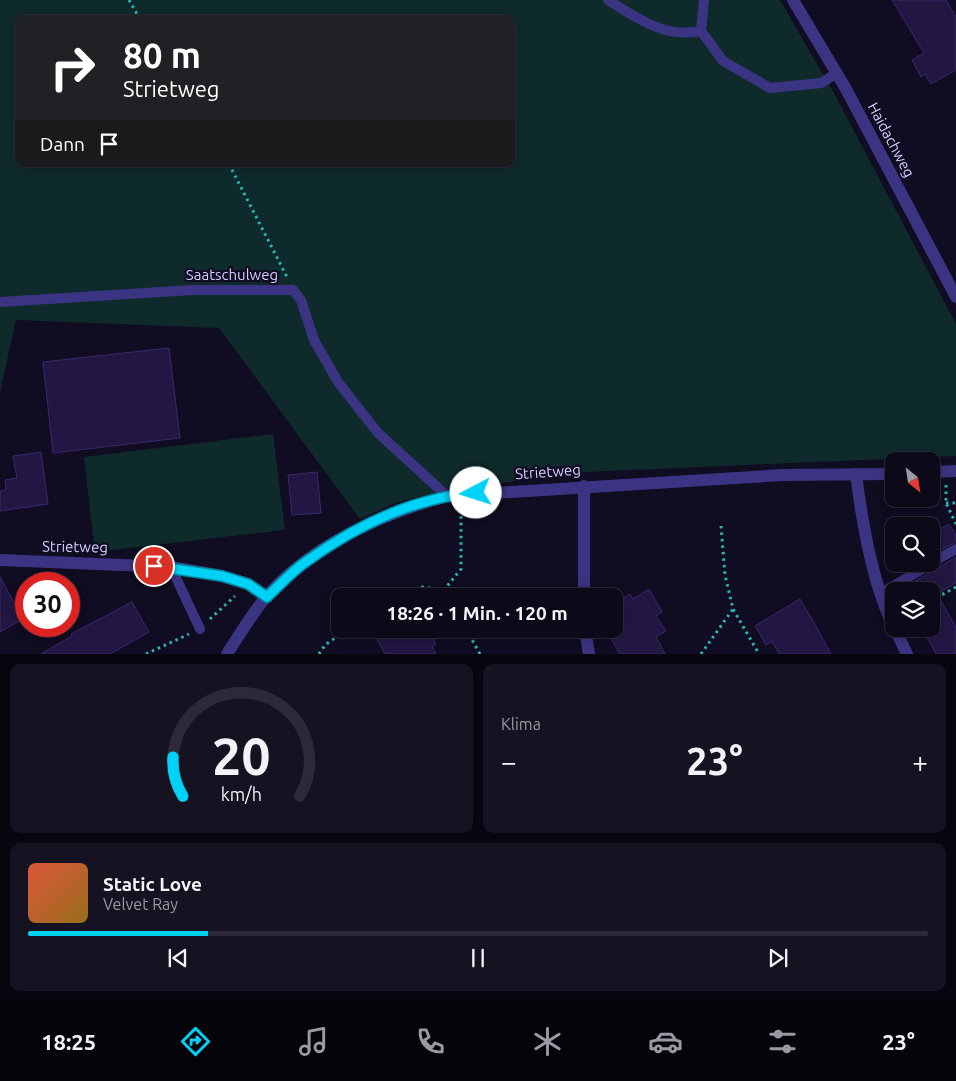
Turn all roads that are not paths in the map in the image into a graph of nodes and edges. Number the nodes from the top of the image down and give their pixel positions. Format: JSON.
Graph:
{"nodes":[{"id":1,"x":608,"y":0,"type":"edge"},
{"id":2,"x":704,"y":0,"type":"edge"},
{"id":3,"x":794,"y":0,"type":"edge"},
{"id":4,"x":701,"y":31,"type":"junction"},
{"id":5,"x":837,"y":73,"type":"junction"},
{"id":6,"x":956,"y":297,"type":"edge"},
{"id":7,"x":0,"y":302,"type":"edge"},
{"id":8,"x":856,"y":474,"type":"junction"},
{"id":9,"x":885,"y":474,"type":"edge"},
{"id":10,"x":584,"y":486,"type":"junction"},
{"id":11,"x":447,"y":496,"type":"junction"},
{"id":12,"x":956,"y":549,"type":"edge"},
{"id":13,"x":940,"y":559,"type":"edge"},
{"id":14,"x":0,"y":560,"type":"edge"},
{"id":15,"x":171,"y":567,"type":"junction"},
{"id":16,"x":917,"y":572,"type":"edge"},
{"id":17,"x":584,"y":588,"type":"edge"},
{"id":18,"x":881,"y":593,"type":"junction"},
{"id":19,"x":267,"y":597,"type":"junction"},
{"id":20,"x":885,"y":604,"type":"edge"},
{"id":21,"x":200,"y":629,"type":"dead end"},
{"id":22,"x":898,"y":637,"type":"edge"},
{"id":23,"x":586,"y":638,"type":"edge"},
{"id":24,"x":227,"y":654,"type":"edge"},
{"id":25,"x":589,"y":654,"type":"edge"},
{"id":26,"x":907,"y":654,"type":"edge"}],
"edges":[{"from":1,"to":4,"type":"lane"},
{"from":2,"to":4,"type":"lane"},
{"from":3,"to":5,"type":"street","name":"Haidachweg"},
{"from":4,"to":5,"type":"lane"},
{"from":5,"to":6,"type":"street","name":"Haidachweg"},
{"from":7,"to":11,"type":"lane","name":"Saatschulweg"},
{"from":8,"to":9,"type":"street","name":"Strietweg"},
{"from":8,"to":10,"type":"street","name":"Strietweg"},
{"from":8,"to":18,"type":"street"},
{"from":10,"to":11,"type":"street","name":"Strietweg"},
{"from":10,"to":17,"type":"street"},
{"from":11,"to":19,"type":"street","name":"Strietweg"},
{"from":12,"to":13,"type":"lane"},
{"from":14,"to":15,"type":"street","name":"Strietweg"},
{"from":15,"to":19,"type":"street","name":"Strietweg"},
{"from":15,"to":21,"type":"lane"},
{"from":16,"to":18,"type":"lane"},
{"from":18,"to":20,"type":"street"},
{"from":19,"to":24,"type":"street"},
{"from":22,"to":26,"type":"street"},
{"from":23,"to":25,"type":"street"}]}
